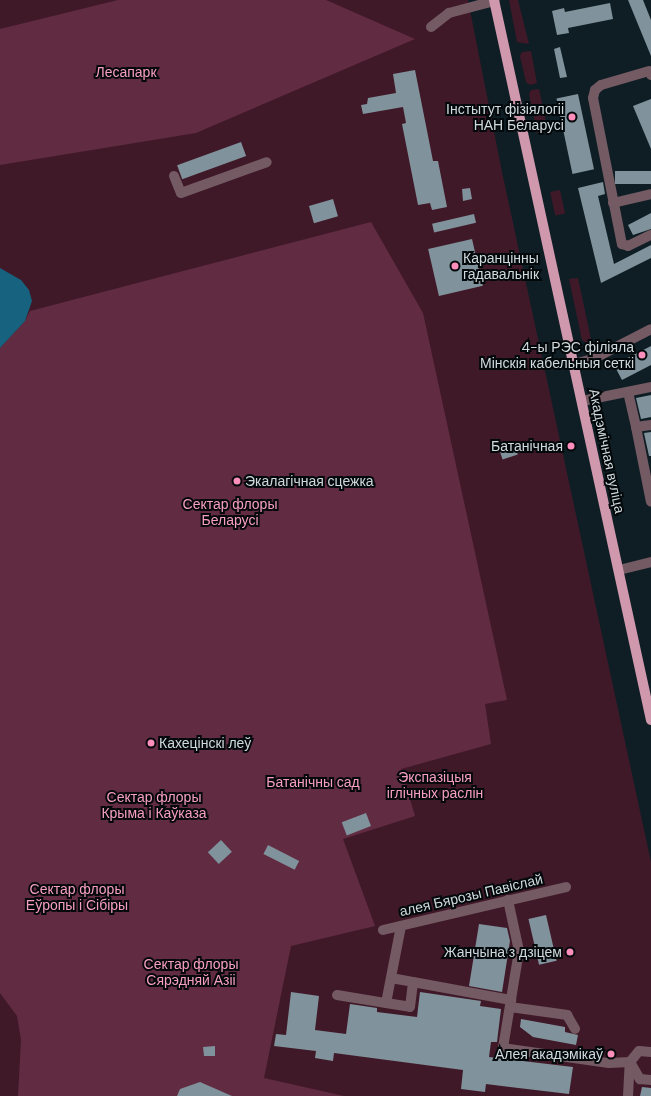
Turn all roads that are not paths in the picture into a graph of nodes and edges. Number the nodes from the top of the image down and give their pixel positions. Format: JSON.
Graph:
{"nodes":[{"id":1,"x":494,"y":0,"type":"edge"},
{"id":2,"x":431,"y":28,"type":"dead end"},
{"id":3,"x":651,"y":75,"type":"edge"},
{"id":4,"x":268,"y":162,"type":"dead end"},
{"id":5,"x":174,"y":176,"type":"dead end"},
{"id":6,"x":651,"y":194,"type":"edge"},
{"id":7,"x":613,"y":203,"type":"junction"},
{"id":8,"x":651,"y":235,"type":"edge"},
{"id":9,"x":651,"y":329,"type":"edge"},
{"id":10,"x":574,"y":364,"type":"junction"},
{"id":11,"x":651,"y":387,"type":"edge"},
{"id":12,"x":628,"y":392,"type":"junction"},
{"id":13,"x":582,"y":401,"type":"junction"},
{"id":14,"x":651,"y":425,"type":"edge"},
{"id":15,"x":636,"y":427,"type":"junction"},
{"id":16,"x":651,"y":502,"type":"edge"},
{"id":17,"x":651,"y":562,"type":"edge"},
{"id":18,"x":619,"y":570,"type":"junction"},
{"id":19,"x":651,"y":720,"type":"edge"},
{"id":20,"x":566,"y":887,"type":"dead end"},
{"id":21,"x":508,"y":900,"type":"junction"},
{"id":22,"x":401,"y":926,"type":"junction"},
{"id":23,"x":383,"y":930,"type":"dead end"},
{"id":24,"x":391,"y":978,"type":"junction"},
{"id":25,"x":413,"y":982,"type":"junction"},
{"id":26,"x":337,"y":995,"type":"dead end"},
{"id":27,"x":386,"y":1003,"type":"junction"},
{"id":28,"x":511,"y":1003,"type":"junction"},
{"id":29,"x":575,"y":1029,"type":"dead end"},
{"id":30,"x":651,"y":1052,"type":"edge"},
{"id":31,"x":630,"y":1062,"type":"junction"},
{"id":32,"x":651,"y":1080,"type":"edge"},
{"id":33,"x":628,"y":1096,"type":"edge"}],
"edges":[{"from":1,"to":2,"type":"street"},
{"from":1,"to":10,"type":"main road","name":"Акадэмічная вуліца"},
{"from":3,"to":7,"type":"street"},
{"from":4,"to":5,"type":"street"},
{"from":6,"to":7,"type":"street"},
{"from":7,"to":8,"type":"street"},
{"from":9,"to":10,"type":"street"},
{"from":10,"to":13,"type":"main road","name":"Акадэмічная вуліца"},
{"from":11,"to":12,"type":"street"},
{"from":12,"to":13,"type":"street"},
{"from":12,"to":15,"type":"street"},
{"from":13,"to":18,"type":"main road","name":"Акадэмічная вуліца"},
{"from":14,"to":15,"type":"street"},
{"from":15,"to":16,"type":"street"},
{"from":17,"to":18,"type":"street"},
{"from":18,"to":19,"type":"main road","name":"Акадэмічная вуліца"},
{"from":20,"to":21,"type":"street","name":"алея Бярозы Павіслай"},
{"from":21,"to":22,"type":"street","name":"алея Бярозы Павіслай"},
{"from":21,"to":28,"type":"street"},
{"from":22,"to":23,"type":"street","name":"алея Бярозы Павіслай"},
{"from":22,"to":24,"type":"street"},
{"from":24,"to":25,"type":"street"},
{"from":24,"to":27,"type":"street"},
{"from":25,"to":27,"type":"street"},
{"from":25,"to":28,"type":"street"},
{"from":26,"to":27,"type":"street"},
{"from":28,"to":29,"type":"street"},
{"from":28,"to":31,"type":"street"},
{"from":30,"to":31,"type":"street"},
{"from":31,"to":32,"type":"street"},
{"from":31,"to":33,"type":"street"}]}
